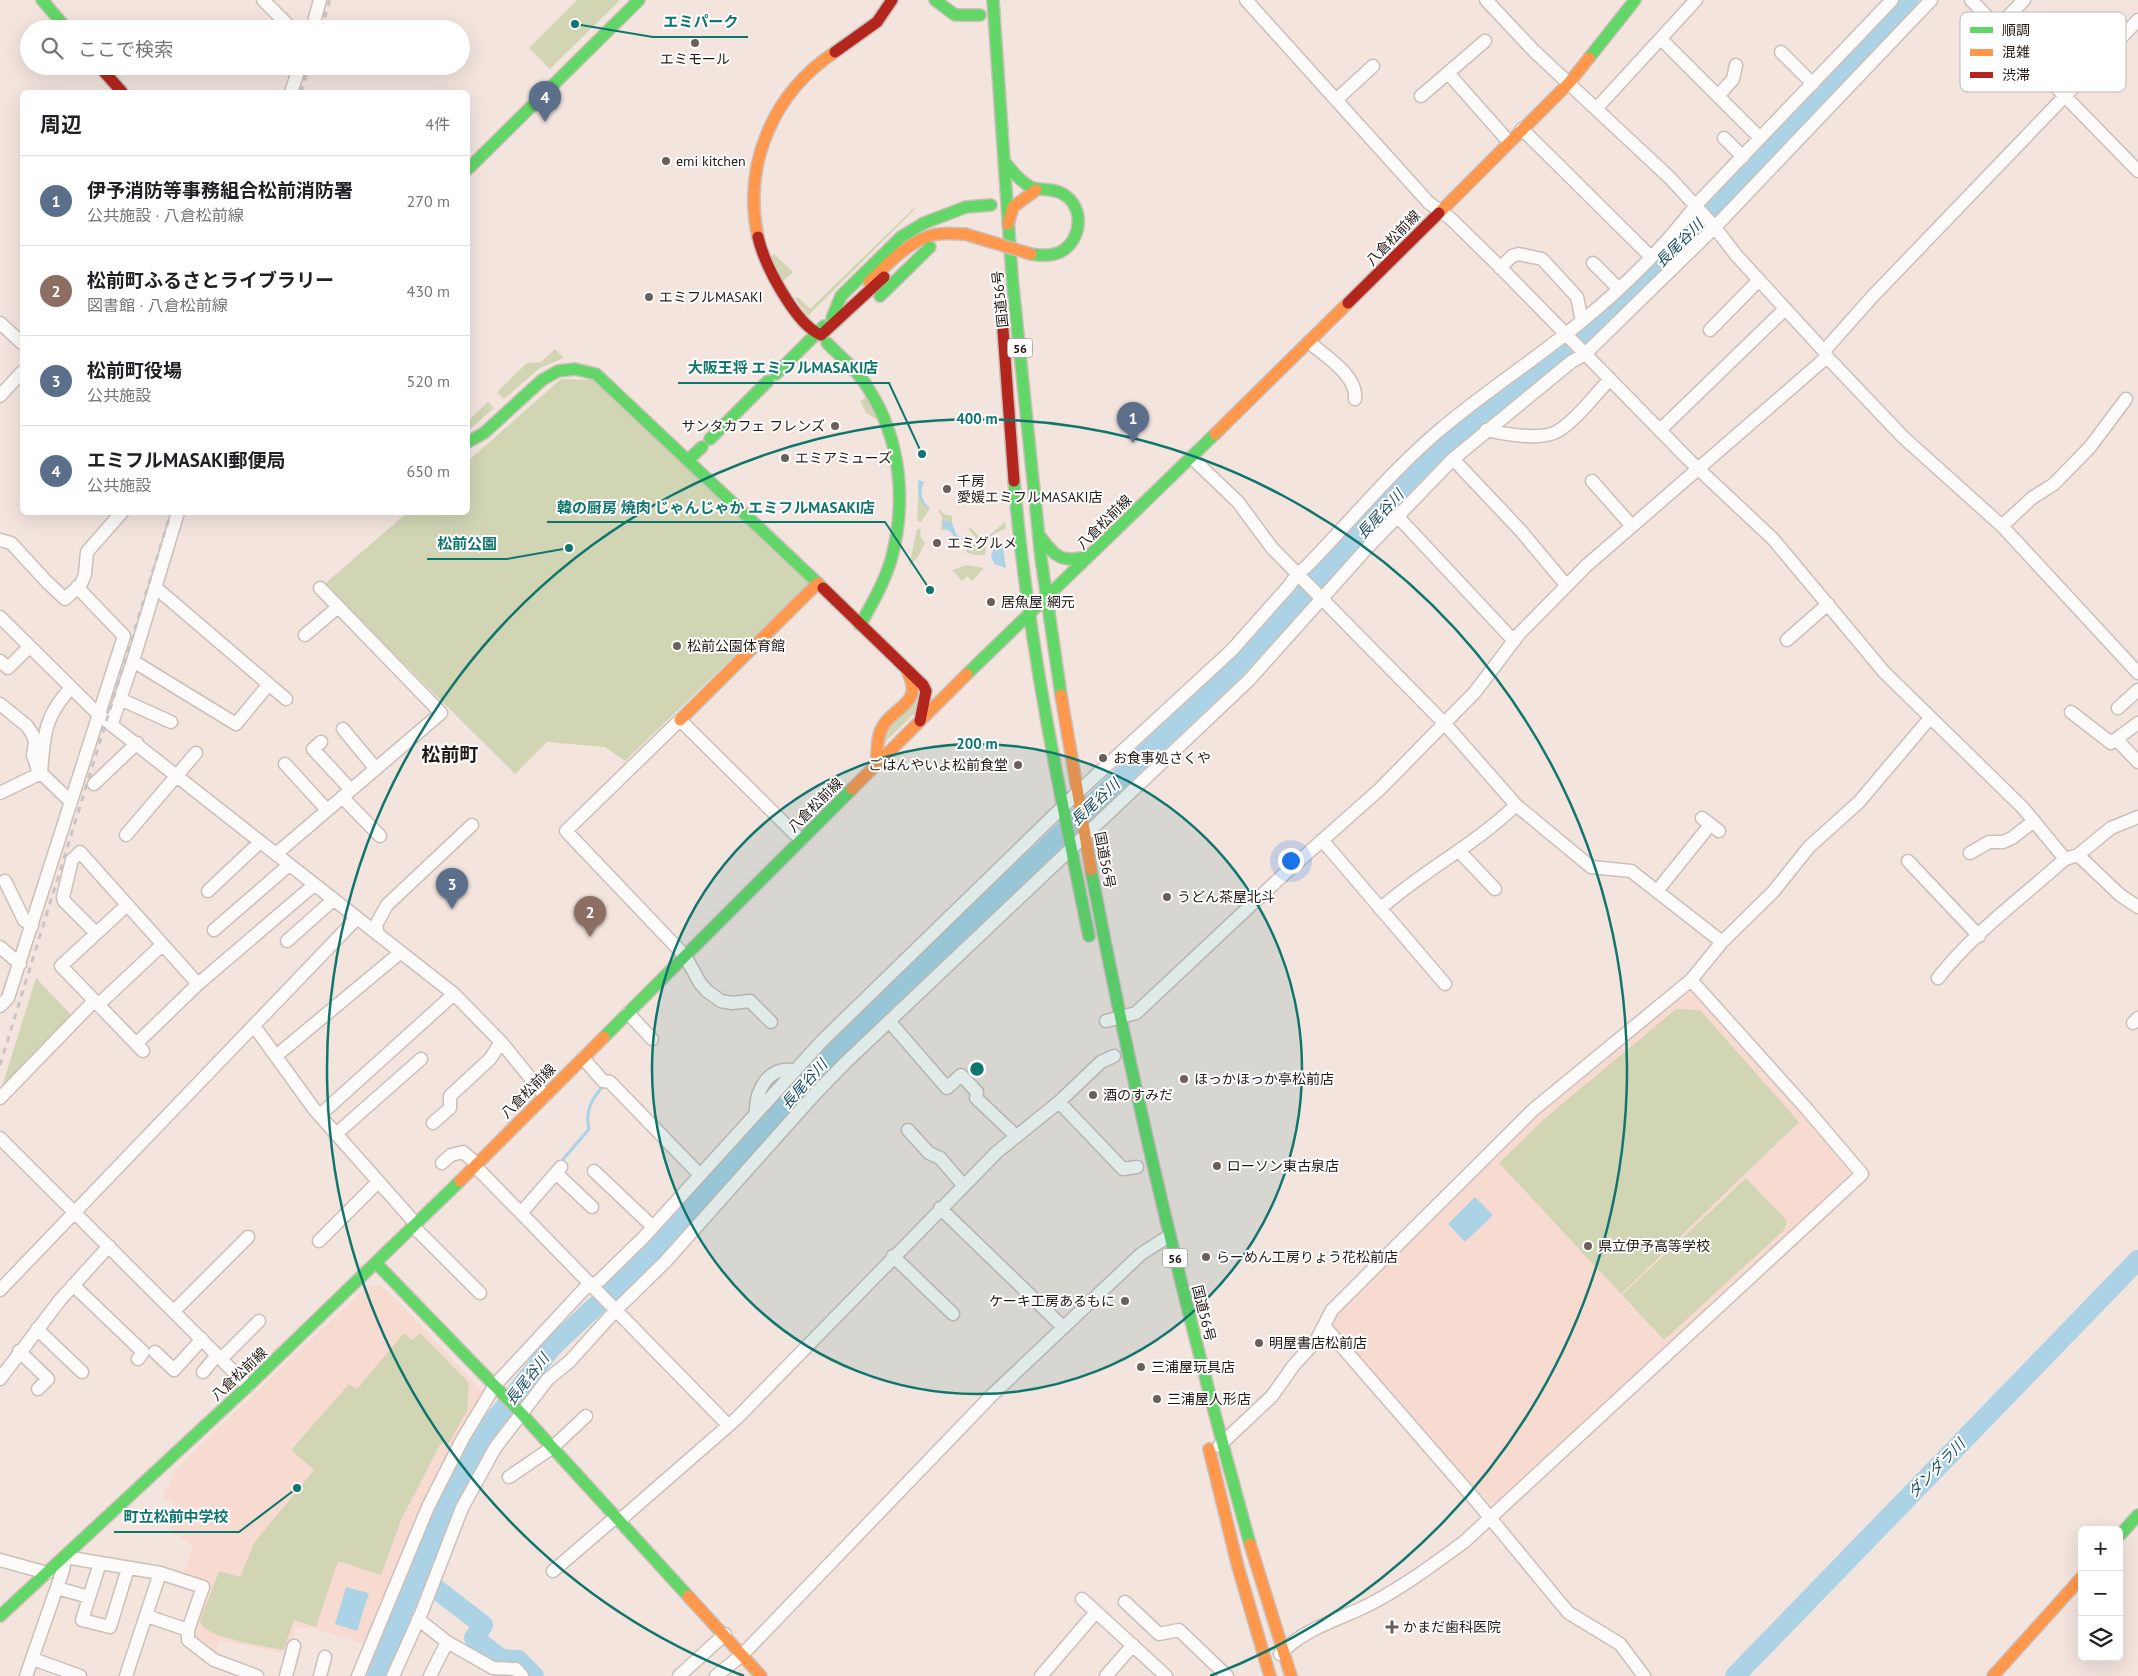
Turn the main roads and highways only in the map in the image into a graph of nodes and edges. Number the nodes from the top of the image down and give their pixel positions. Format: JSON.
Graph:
{"nodes":[{"id":1,"x":42,"y":0,"type":"edge"},
{"id":2,"x":639,"y":0,"type":"edge"},
{"id":3,"x":892,"y":0,"type":"edge"},
{"id":4,"x":935,"y":0,"type":"edge"},
{"id":5,"x":979,"y":0,"type":"edge"},
{"id":6,"x":993,"y":0,"type":"edge"},
{"id":7,"x":1635,"y":0,"type":"edge"},
{"id":8,"x":59,"y":20,"type":"edge"},
{"id":9,"x":107,"y":75,"type":"edge"},
{"id":10,"x":120,"y":90,"type":"edge"},
{"id":11,"x":1004,"y":161,"type":"junction"},
{"id":12,"x":470,"y":167,"type":"edge"},
{"id":13,"x":990,"y":189,"type":"dead end"},
{"id":14,"x":1036,"y":190,"type":"junction"},
{"id":15,"x":1007,"y":225,"type":"junction"},
{"id":16,"x":994,"y":233,"type":"dead end"},
{"id":17,"x":930,"y":246,"type":"dead end"},
{"id":18,"x":996,"y":252,"type":"dead end"},
{"id":19,"x":900,"y":256,"type":"junction"},
{"id":20,"x":884,"y":277,"type":"junction"},
{"id":21,"x":1001,"y":315,"type":"dead end"},
{"id":22,"x":832,"y":318,"type":"junction"},
{"id":23,"x":840,"y":330,"type":"junction"},
{"id":24,"x":816,"y":334,"type":"junction"},
{"id":25,"x":827,"y":343,"type":"junction"},
{"id":26,"x":774,"y":379,"type":"junction"},
{"id":27,"x":470,"y":441,"type":"edge"},
{"id":28,"x":690,"y":462,"type":"junction"},
{"id":29,"x":1039,"y":535,"type":"junction"},
{"id":30,"x":1092,"y":555,"type":"junction"},
{"id":31,"x":818,"y":584,"type":"junction"},
{"id":32,"x":1046,"y":596,"type":"junction"},
{"id":33,"x":1030,"y":611,"type":"junction"},
{"id":34,"x":860,"y":625,"type":"junction"},
{"id":35,"x":906,"y":671,"type":"junction"},
{"id":36,"x":680,"y":720,"type":"road end"},
{"id":37,"x":920,"y":721,"type":"junction"},
{"id":38,"x":876,"y":764,"type":"junction"},
{"id":39,"x":1091,"y":945,"type":"dead end"},
{"id":40,"x":376,"y":1263,"type":"junction"},
{"id":41,"x":1206,"y":1435,"type":"dead end"},
{"id":42,"x":2138,"y":1515,"type":"edge"},
{"id":43,"x":2123,"y":1532,"type":"edge"},
{"id":44,"x":2078,"y":1582,"type":"edge"},
{"id":45,"x":0,"y":1616,"type":"edge"},
{"id":46,"x":1266,"y":1673,"type":"edge"},
{"id":47,"x":761,"y":1676,"type":"edge"},
{"id":48,"x":1291,"y":1676,"type":"edge"},
{"id":49,"x":1993,"y":1676,"type":"edge"}],
"edges":[{"from":1,"to":8,"type":"main road"},
{"from":2,"to":12,"type":"main road"},
{"from":3,"to":24,"type":"main road"},
{"from":4,"to":5,"type":"main road"},
{"from":6,"to":11,"type":"main road","name":"国道56号","number":"56"},
{"from":7,"to":30,"type":"main road","name":"八倉松前線"},
{"from":9,"to":10,"type":"main road"},
{"from":11,"to":14,"type":"main road"},
{"from":11,"to":15,"type":"main road","name":"国道56号","number":"56"},
{"from":13,"to":22,"type":"main road"},
{"from":14,"to":15,"type":"main road"},
{"from":14,"to":19,"type":"main road","bridge":true},
{"from":15,"to":29,"type":"main road","name":"国道56号","number":"56"},
{"from":16,"to":18,"type":"main road","name":"国道56号"},
{"from":17,"to":23,"type":"main road"},
{"from":19,"to":20,"type":"main road"},
{"from":19,"to":22,"type":"main road"},
{"from":20,"to":23,"type":"main road"},
{"from":20,"to":24,"type":"main road"},
{"from":21,"to":33,"type":"main road","name":"国道56号","number":"56"},
{"from":22,"to":24,"type":"main road"},
{"from":23,"to":25,"type":"main road"},
{"from":24,"to":26,"type":"main road"},
{"from":25,"to":26,"type":"main road"},
{"from":25,"to":34,"type":"main road"},
{"from":26,"to":28,"type":"main road"},
{"from":27,"to":28,"type":"main road"},
{"from":28,"to":31,"type":"main road"},
{"from":29,"to":30,"type":"main road"},
{"from":29,"to":32,"type":"main road","name":"国道56号","number":"56"},
{"from":30,"to":32,"type":"main road","name":"八倉松前線"},
{"from":31,"to":34,"type":"main road"},
{"from":31,"to":36,"type":"main road"},
{"from":32,"to":33,"type":"main road","name":"八倉松前線"},
{"from":32,"to":48,"type":"main road","name":"国道56号","number":"56"},
{"from":33,"to":37,"type":"main road","name":"八倉松前線"},
{"from":33,"to":39,"type":"main road","name":"国道56号","number":"56"},
{"from":34,"to":35,"type":"main road"},
{"from":35,"to":37,"type":"main road"},
{"from":35,"to":38,"type":"main road"},
{"from":37,"to":38,"type":"main road","name":"八倉松前線"},
{"from":38,"to":40,"type":"main road","name":"八倉松前線"},
{"from":40,"to":45,"type":"main road","name":"八倉松前線"},
{"from":40,"to":47,"type":"main road"},
{"from":41,"to":46,"type":"main road"},
{"from":42,"to":43,"type":"main road"},
{"from":44,"to":49,"type":"main road"}]}
